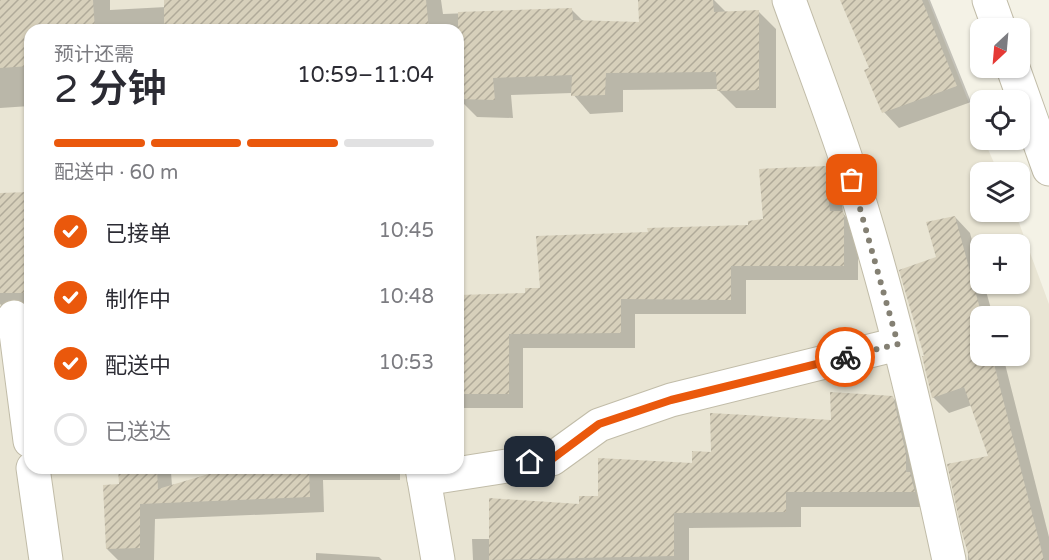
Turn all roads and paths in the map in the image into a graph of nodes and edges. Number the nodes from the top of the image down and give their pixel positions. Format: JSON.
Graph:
{"nodes":[{"id":1,"x":789,"y":0,"type":"edge"},
{"id":2,"x":989,"y":0,"type":"edge"},
{"id":3,"x":995,"y":18,"type":"edge"},
{"id":4,"x":1017,"y":78,"type":"edge"},
{"id":5,"x":1049,"y":169,"type":"edge"},
{"id":6,"x":14,"y":317,"type":"dead end"},
{"id":7,"x":898,"y":344,"type":"junction"},
{"id":8,"x":24,"y":374,"type":"edge"},
{"id":9,"x":464,"y":469,"type":"edge"},
{"id":10,"x":34,"y":474,"type":"edge"},
{"id":11,"x":423,"y":474,"type":"edge"},
{"id":12,"x":46,"y":560,"type":"edge"},
{"id":13,"x":438,"y":560,"type":"edge"},
{"id":14,"x":949,"y":560,"type":"edge"}],
"edges":[{"from":1,"to":7,"type":"street"},
{"from":2,"to":3,"type":"street"},
{"from":4,"to":5,"type":"street"},
{"from":6,"to":8,"type":"street"},
{"from":7,"to":9,"type":"street"},
{"from":7,"to":14,"type":"street"},
{"from":10,"to":12,"type":"street"},
{"from":11,"to":13,"type":"street"}]}
